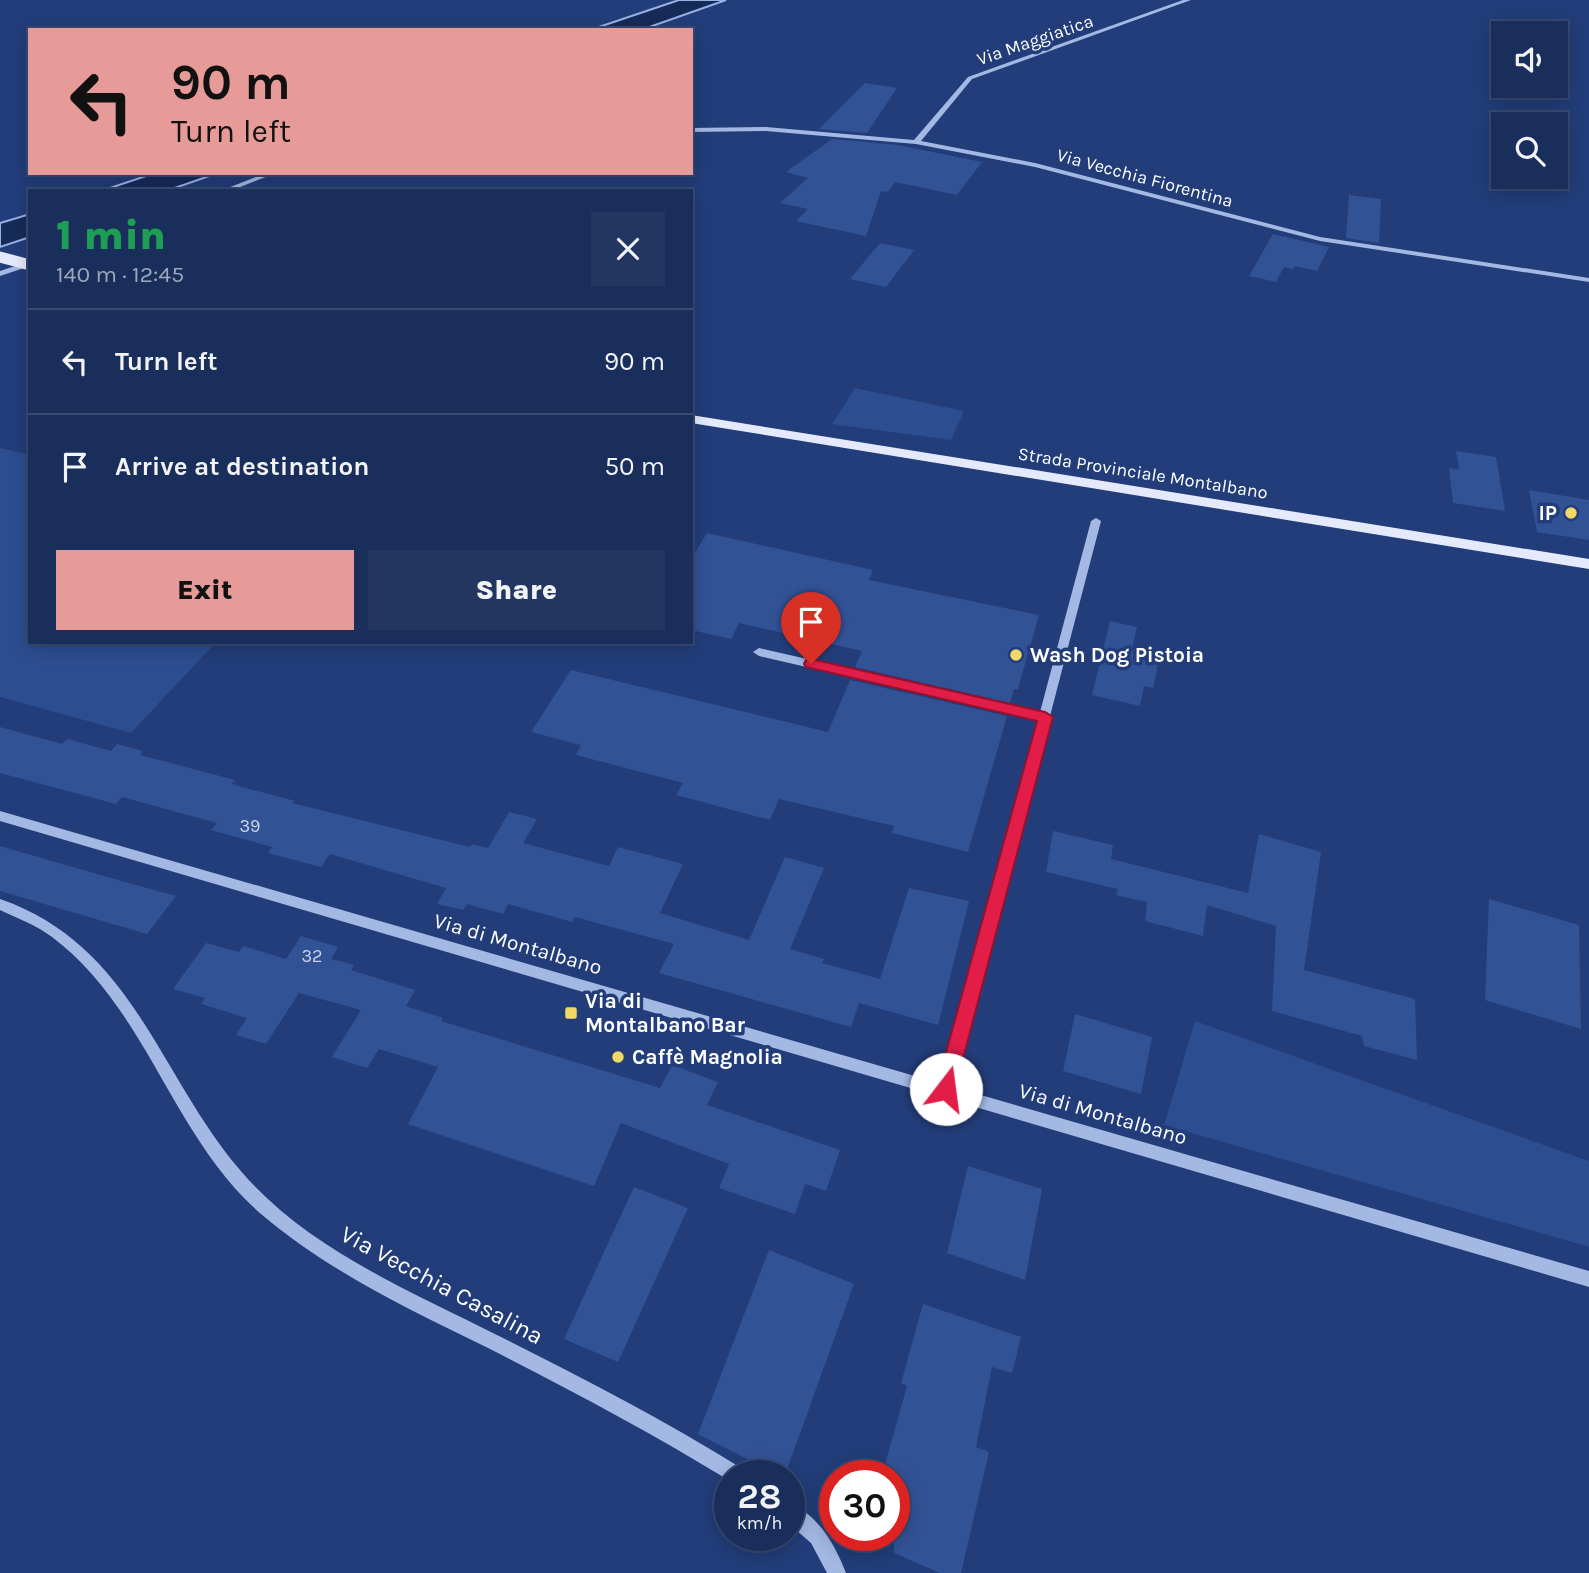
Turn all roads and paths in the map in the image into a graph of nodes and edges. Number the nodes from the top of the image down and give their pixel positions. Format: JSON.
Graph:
{"nodes":[{"id":1,"x":1188,"y":0,"type":"edge"},
{"id":2,"x":693,"y":130,"type":"edge"},
{"id":3,"x":916,"y":142,"type":"junction"},
{"id":4,"x":267,"y":175,"type":"edge"},
{"id":5,"x":229,"y":189,"type":"edge"},
{"id":6,"x":0,"y":257,"type":"edge"},
{"id":7,"x":28,"y":264,"type":"edge"},
{"id":8,"x":28,"y":265,"type":"edge"},
{"id":9,"x":0,"y":274,"type":"edge"},
{"id":10,"x":1589,"y":280,"type":"edge"},
{"id":11,"x":693,"y":419,"type":"edge"},
{"id":12,"x":1096,"y":521,"type":"dead end"},
{"id":13,"x":1589,"y":564,"type":"edge"},
{"id":14,"x":759,"y":652,"type":"dead end"},
{"id":15,"x":1045,"y":717,"type":"junction"},
{"id":16,"x":0,"y":816,"type":"edge"},
{"id":17,"x":0,"y":904,"type":"edge"},
{"id":18,"x":946,"y":1089,"type":"junction"},
{"id":19,"x":1589,"y":1279,"type":"edge"},
{"id":20,"x":714,"y":1462,"type":"edge"},
{"id":21,"x":805,"y":1525,"type":"edge"},
{"id":22,"x":838,"y":1573,"type":"edge"}],
"edges":[{"from":1,"to":3,"type":"street","name":"Via Maggiatica"},
{"from":2,"to":3,"type":"street","name":"Via Vecchia Fiorentina"},
{"from":3,"to":10,"type":"street","name":"Via Vecchia Fiorentina"},
{"from":4,"to":5,"type":"street"},
{"from":6,"to":7,"type":"main road","bridge":true},
{"from":8,"to":9,"type":"street"},
{"from":11,"to":13,"type":"main road","name":"Strada Provinciale Montalbano"},
{"from":12,"to":15,"type":"street"},
{"from":14,"to":15,"type":"street"},
{"from":15,"to":18,"type":"street"},
{"from":16,"to":18,"type":"street","name":"Via di Montalbano"},
{"from":17,"to":20,"type":"street","name":"Via Vecchia Casalina"},
{"from":18,"to":19,"type":"street","name":"Via di Montalbano"},
{"from":21,"to":22,"type":"street"}]}
